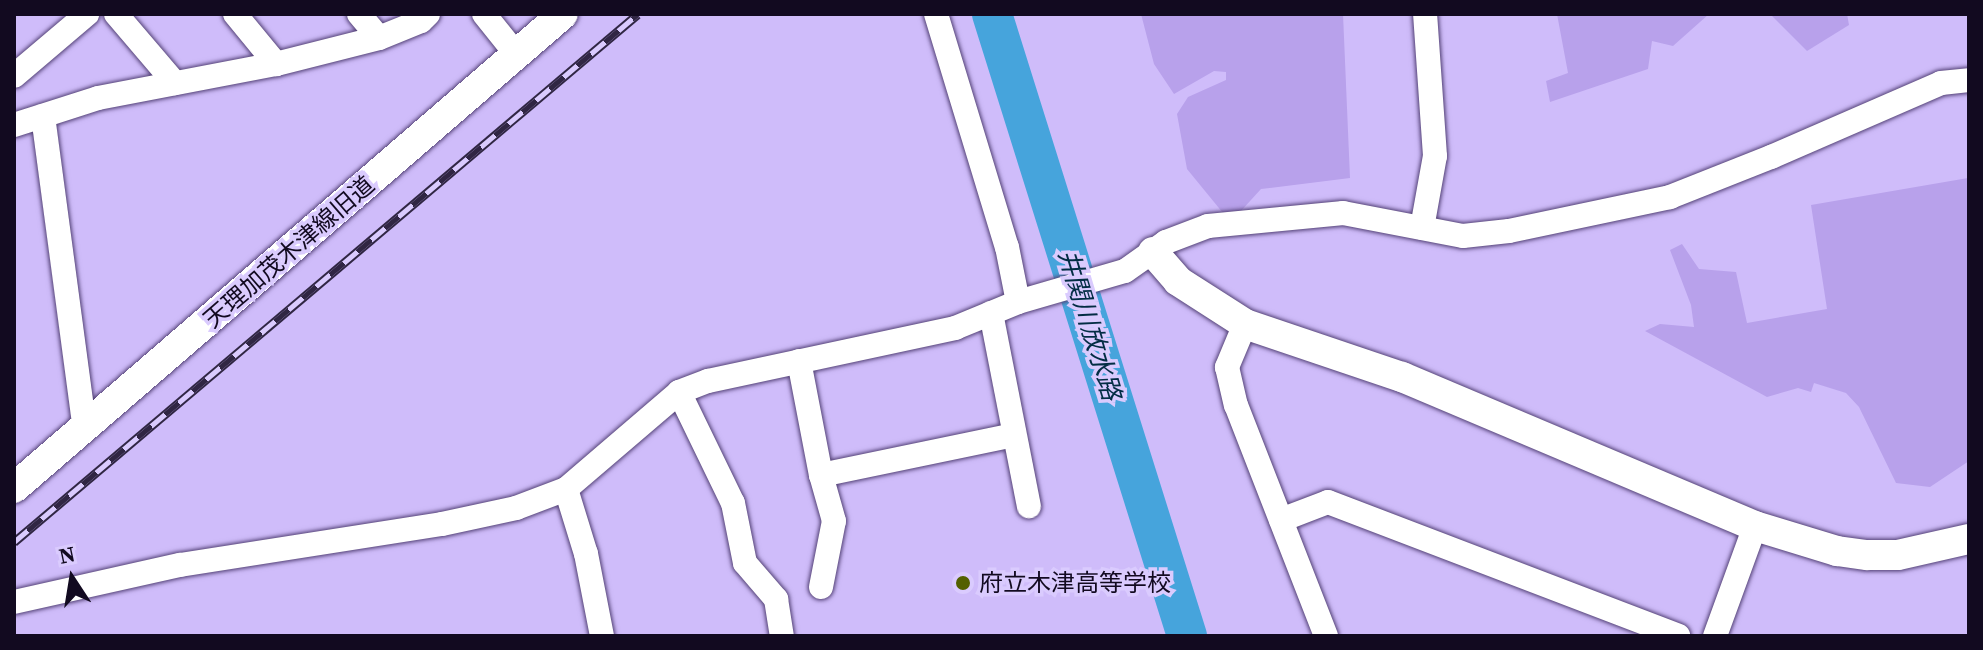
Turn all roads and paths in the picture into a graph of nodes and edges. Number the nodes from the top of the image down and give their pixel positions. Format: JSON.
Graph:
{"nodes":[{"id":1,"x":87,"y":14,"type":"edge"},
{"id":2,"x":116,"y":14,"type":"edge"},
{"id":3,"x":235,"y":14,"type":"edge"},
{"id":4,"x":359,"y":14,"type":"edge"},
{"id":5,"x":428,"y":14,"type":"edge"},
{"id":6,"x":484,"y":14,"type":"edge"},
{"id":7,"x":563,"y":14,"type":"edge"},
{"id":8,"x":936,"y":14,"type":"edge"},
{"id":9,"x":1425,"y":14,"type":"edge"},
{"id":10,"x":379,"y":38,"type":"junction"},
{"id":11,"x":516,"y":54,"type":"junction"},
{"id":12,"x":19,"y":62,"type":"edge"},
{"id":13,"x":276,"y":64,"type":"junction"},
{"id":14,"x":1969,"y":80,"type":"edge"},
{"id":15,"x":175,"y":83,"type":"junction"},
{"id":16,"x":43,"y":116,"type":"junction"},
{"id":17,"x":14,"y":125,"type":"edge"},
{"id":18,"x":1422,"y":228,"type":"junction"},
{"id":19,"x":1153,"y":252,"type":"junction"},
{"id":20,"x":1029,"y":300,"type":"junction"},
{"id":21,"x":991,"y":313,"type":"junction"},
{"id":22,"x":1245,"y":324,"type":"junction"},
{"id":23,"x":799,"y":361,"type":"junction"},
{"id":24,"x":679,"y":392,"type":"junction"},
{"id":25,"x":85,"y":429,"type":"junction"},
{"id":26,"x":1014,"y":435,"type":"junction"},
{"id":27,"x":821,"y":475,"type":"junction"},
{"id":28,"x":14,"y":488,"type":"edge"},
{"id":29,"x":566,"y":489,"type":"junction"},
{"id":30,"x":1029,"y":506,"type":"dead end"},
{"id":31,"x":1281,"y":520,"type":"junction"},
{"id":32,"x":1755,"y":526,"type":"junction"},
{"id":33,"x":1969,"y":539,"type":"edge"},
{"id":34,"x":821,"y":587,"type":"dead end"},
{"id":35,"x":14,"y":602,"type":"edge"},
{"id":36,"x":602,"y":636,"type":"edge"},
{"id":37,"x":782,"y":636,"type":"edge"},
{"id":38,"x":1326,"y":636,"type":"edge"},
{"id":39,"x":1678,"y":636,"type":"edge"},
{"id":40,"x":1715,"y":636,"type":"edge"}],
"edges":[{"from":1,"to":12,"type":"street"},
{"from":2,"to":15,"type":"street"},
{"from":3,"to":13,"type":"street"},
{"from":4,"to":10,"type":"street"},
{"from":5,"to":10,"type":"street"},
{"from":6,"to":11,"type":"street"},
{"from":7,"to":11,"type":"street","name":"天理加茂木津線旧道"},
{"from":8,"to":20,"type":"street"},
{"from":9,"to":18,"type":"street"},
{"from":10,"to":13,"type":"street"},
{"from":11,"to":25,"type":"street","name":"天理加茂木津線旧道"},
{"from":13,"to":15,"type":"street"},
{"from":14,"to":18,"type":"street"},
{"from":15,"to":16,"type":"street"},
{"from":16,"to":17,"type":"street"},
{"from":16,"to":25,"type":"street"},
{"from":18,"to":19,"type":"street"},
{"from":19,"to":20,"type":"street"},
{"from":19,"to":22,"type":"street"},
{"from":20,"to":21,"type":"street"},
{"from":21,"to":23,"type":"street"},
{"from":21,"to":26,"type":"street"},
{"from":22,"to":31,"type":"street"},
{"from":22,"to":32,"type":"street"},
{"from":23,"to":24,"type":"street"},
{"from":23,"to":27,"type":"street"},
{"from":24,"to":29,"type":"street"},
{"from":24,"to":37,"type":"street"},
{"from":25,"to":28,"type":"street","name":"天理加茂木津線旧道"},
{"from":26,"to":27,"type":"street"},
{"from":26,"to":30,"type":"street"},
{"from":27,"to":34,"type":"street"},
{"from":29,"to":35,"type":"street"},
{"from":29,"to":36,"type":"street"},
{"from":31,"to":38,"type":"street"},
{"from":31,"to":39,"type":"street"},
{"from":32,"to":33,"type":"street"},
{"from":32,"to":40,"type":"street"}]}
